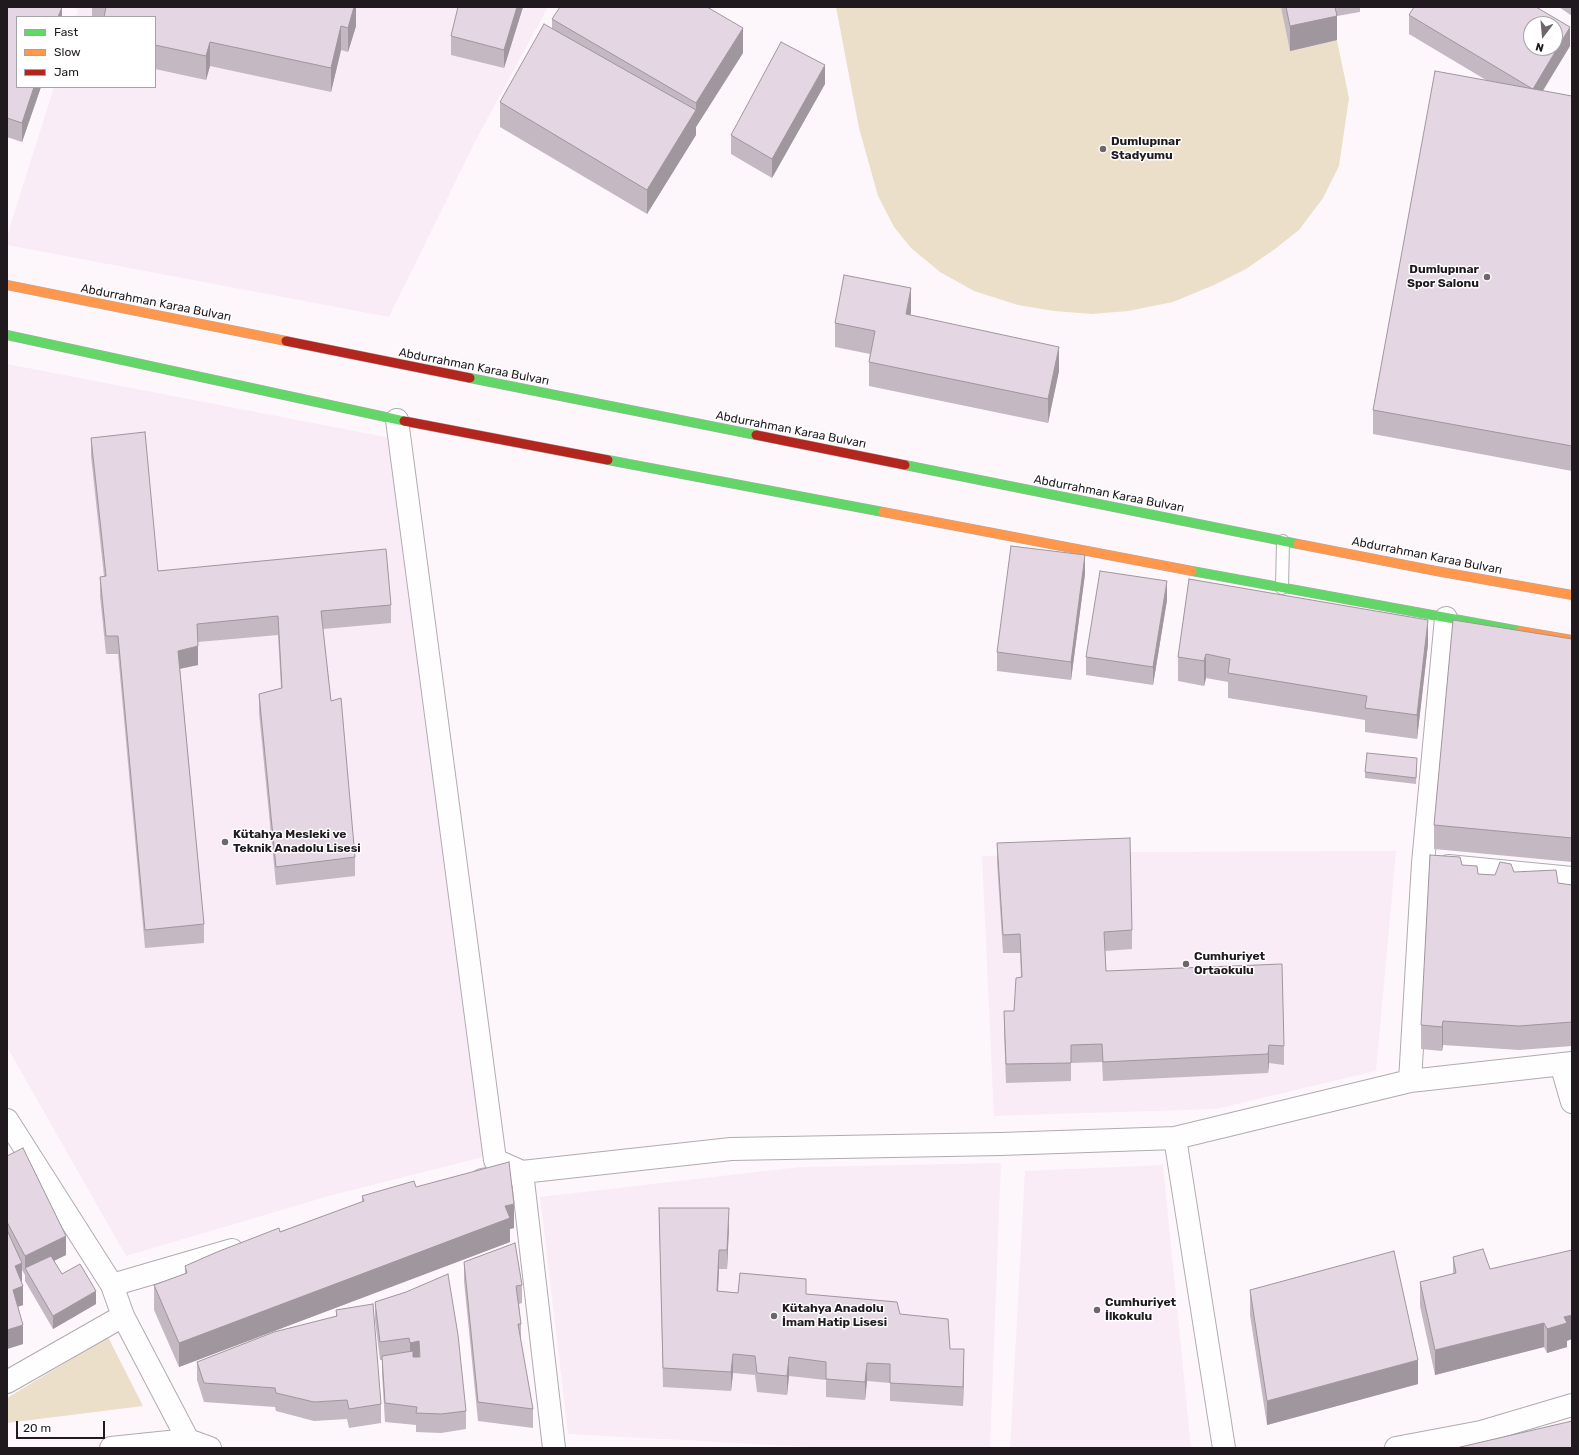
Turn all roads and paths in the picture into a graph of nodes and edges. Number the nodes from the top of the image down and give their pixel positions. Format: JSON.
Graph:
{"nodes":[{"id":1,"x":7,"y":285,"type":"edge"},
{"id":2,"x":7,"y":335,"type":"edge"},
{"id":3,"x":397,"y":420,"type":"junction"},
{"id":4,"x":1283,"y":541,"type":"junction"},
{"id":5,"x":1282,"y":588,"type":"junction"},
{"id":6,"x":1572,"y":595,"type":"edge"},
{"id":7,"x":1446,"y":618,"type":"junction"},
{"id":8,"x":1572,"y":640,"type":"edge"},
{"id":9,"x":1423,"y":863,"type":"junction"},
{"id":10,"x":1572,"y":878,"type":"edge"},
{"id":11,"x":1567,"y":1064,"type":"edge"},
{"id":12,"x":1410,"y":1081,"type":"junction"},
{"id":13,"x":1572,"y":1102,"type":"edge"},
{"id":14,"x":7,"y":1120,"type":"edge"},
{"id":15,"x":1175,"y":1138,"type":"junction"},
{"id":16,"x":522,"y":1172,"type":"junction"},
{"id":17,"x":464,"y":1183,"type":"edge"},
{"id":18,"x":249,"y":1245,"type":"edge"},
{"id":19,"x":112,"y":1285,"type":"junction"},
{"id":20,"x":123,"y":1316,"type":"junction"},
{"id":21,"x":7,"y":1382,"type":"edge"},
{"id":22,"x":1572,"y":1405,"type":"edge"},
{"id":23,"x":188,"y":1440,"type":"junction"},
{"id":24,"x":111,"y":1448,"type":"edge"},
{"id":25,"x":210,"y":1448,"type":"edge"},
{"id":26,"x":554,"y":1448,"type":"edge"},
{"id":27,"x":1224,"y":1448,"type":"edge"},
{"id":28,"x":1396,"y":1448,"type":"edge"}],
"edges":[{"from":1,"to":4,"type":"main road","name":"Abdurrahman Karaa Bulvarı"},
{"from":2,"to":3,"type":"main road"},
{"from":3,"to":5,"type":"main road"},
{"from":3,"to":16,"type":"street"},
{"from":4,"to":5,"type":"lane"},
{"from":4,"to":6,"type":"main road","name":"Abdurrahman Karaa Bulvarı"},
{"from":5,"to":7,"type":"main road"},
{"from":7,"to":8,"type":"main road"},
{"from":7,"to":9,"type":"street"},
{"from":9,"to":10,"type":"street"},
{"from":9,"to":12,"type":"street"},
{"from":11,"to":12,"type":"street"},
{"from":11,"to":13,"type":"street"},
{"from":12,"to":15,"type":"street"},
{"from":14,"to":19,"type":"street"},
{"from":15,"to":16,"type":"street"},
{"from":15,"to":27,"type":"street"},
{"from":16,"to":17,"type":"street"},
{"from":16,"to":26,"type":"street"},
{"from":18,"to":19,"type":"street"},
{"from":19,"to":20,"type":"street"},
{"from":20,"to":21,"type":"street"},
{"from":20,"to":23,"type":"street"},
{"from":22,"to":28,"type":"street"},
{"from":23,"to":24,"type":"street"},
{"from":23,"to":25,"type":"street"}]}
